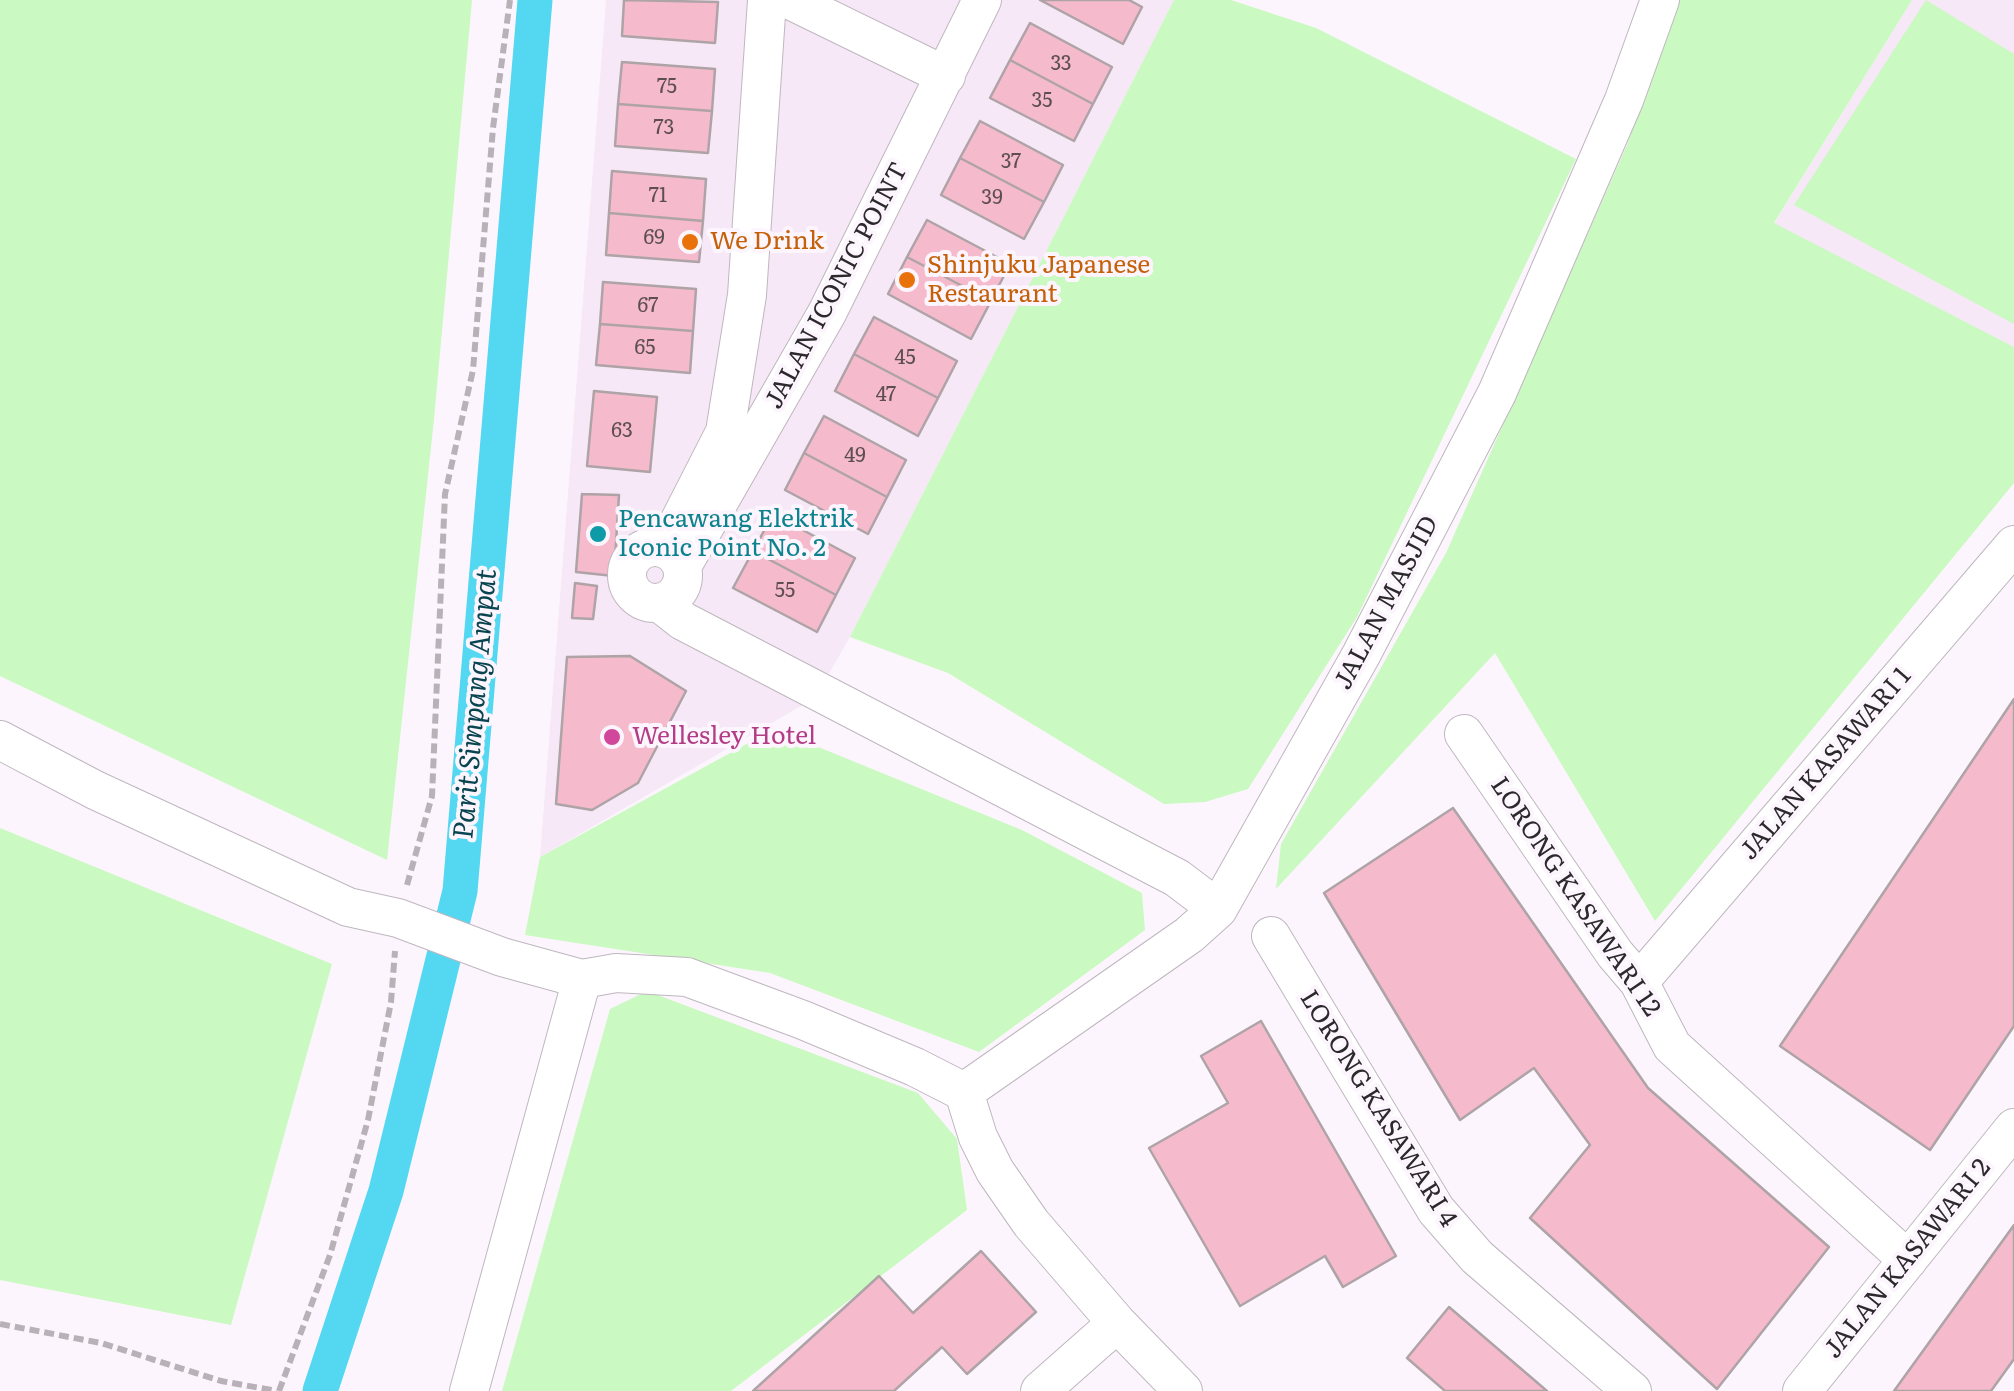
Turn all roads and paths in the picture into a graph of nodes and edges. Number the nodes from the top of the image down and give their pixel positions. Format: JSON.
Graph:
{"nodes":[{"id":1,"x":510,"y":0,"type":"edge"},
{"id":2,"x":767,"y":0,"type":"edge"},
{"id":3,"x":790,"y":0,"type":"edge"},
{"id":4,"x":982,"y":0,"type":"edge"},
{"id":5,"x":1660,"y":0,"type":"edge"},
{"id":6,"x":946,"y":76,"type":"junction"},
{"id":7,"x":2014,"y":545,"type":"edge"},
{"id":8,"x":674,"y":557,"type":"junction"},
{"id":9,"x":660,"y":603,"type":"junction"},
{"id":10,"x":1464,"y":734,"type":"dead end"},
{"id":11,"x":0,"y":740,"type":"edge"},
{"id":12,"x":1218,"y":909,"type":"junction"},
{"id":13,"x":407,"y":921,"type":"junction"},
{"id":14,"x":1271,"y":936,"type":"dead end"},
{"id":15,"x":582,"y":979,"type":"junction"},
{"id":16,"x":1639,"y":982,"type":"junction"},
{"id":17,"x":964,"y":1092,"type":"junction"},
{"id":18,"x":2014,"y":1128,"type":"edge"},
{"id":19,"x":1908,"y":1260,"type":"junction"},
{"id":20,"x":1117,"y":1323,"type":"junction"},
{"id":21,"x":0,"y":1324,"type":"edge"},
{"id":22,"x":278,"y":1391,"type":"edge"},
{"id":23,"x":468,"y":1391,"type":"edge"},
{"id":24,"x":1040,"y":1391,"type":"edge"},
{"id":25,"x":1183,"y":1391,"type":"edge"},
{"id":26,"x":1632,"y":1391,"type":"edge"},
{"id":27,"x":1802,"y":1391,"type":"edge"}],
"edges":[{"from":1,"to":13,"type":"path"},
{"from":2,"to":8,"type":"street","name":"JALAN ICONIC POINT"},
{"from":3,"to":6,"type":"street"},
{"from":4,"to":6,"type":"street","name":"JALAN ICONIC POINT"},
{"from":5,"to":12,"type":"street","name":"JALAN MASJID"},
{"from":6,"to":8,"type":"street","name":"JALAN ICONIC POINT"},
{"from":7,"to":16,"type":"street","name":"JALAN KASAWARI 1"},
{"from":8,"to":9,"type":"street"},
{"from":8,"to":9,"type":"street"},
{"from":9,"to":12,"type":"street"},
{"from":10,"to":16,"type":"street","name":"LORONG KASAWARI 12"},
{"from":11,"to":13,"type":"street"},
{"from":12,"to":17,"type":"street","name":"JALAN MASJID"},
{"from":13,"to":15,"type":"street"},
{"from":13,"to":22,"type":"path"},
{"from":14,"to":26,"type":"street","name":"LORONG KASAWARI 4"},
{"from":15,"to":17,"type":"street"},
{"from":15,"to":23,"type":"street"},
{"from":16,"to":19,"type":"street","name":"LORONG KASAWARI 12"},
{"from":17,"to":20,"type":"street"},
{"from":18,"to":19,"type":"street","name":"JALAN KASAWARI 2"},
{"from":19,"to":27,"type":"street","name":"JALAN KASAWARI 2"},
{"from":20,"to":24,"type":"street"},
{"from":20,"to":25,"type":"street"},
{"from":21,"to":22,"type":"path"}]}
